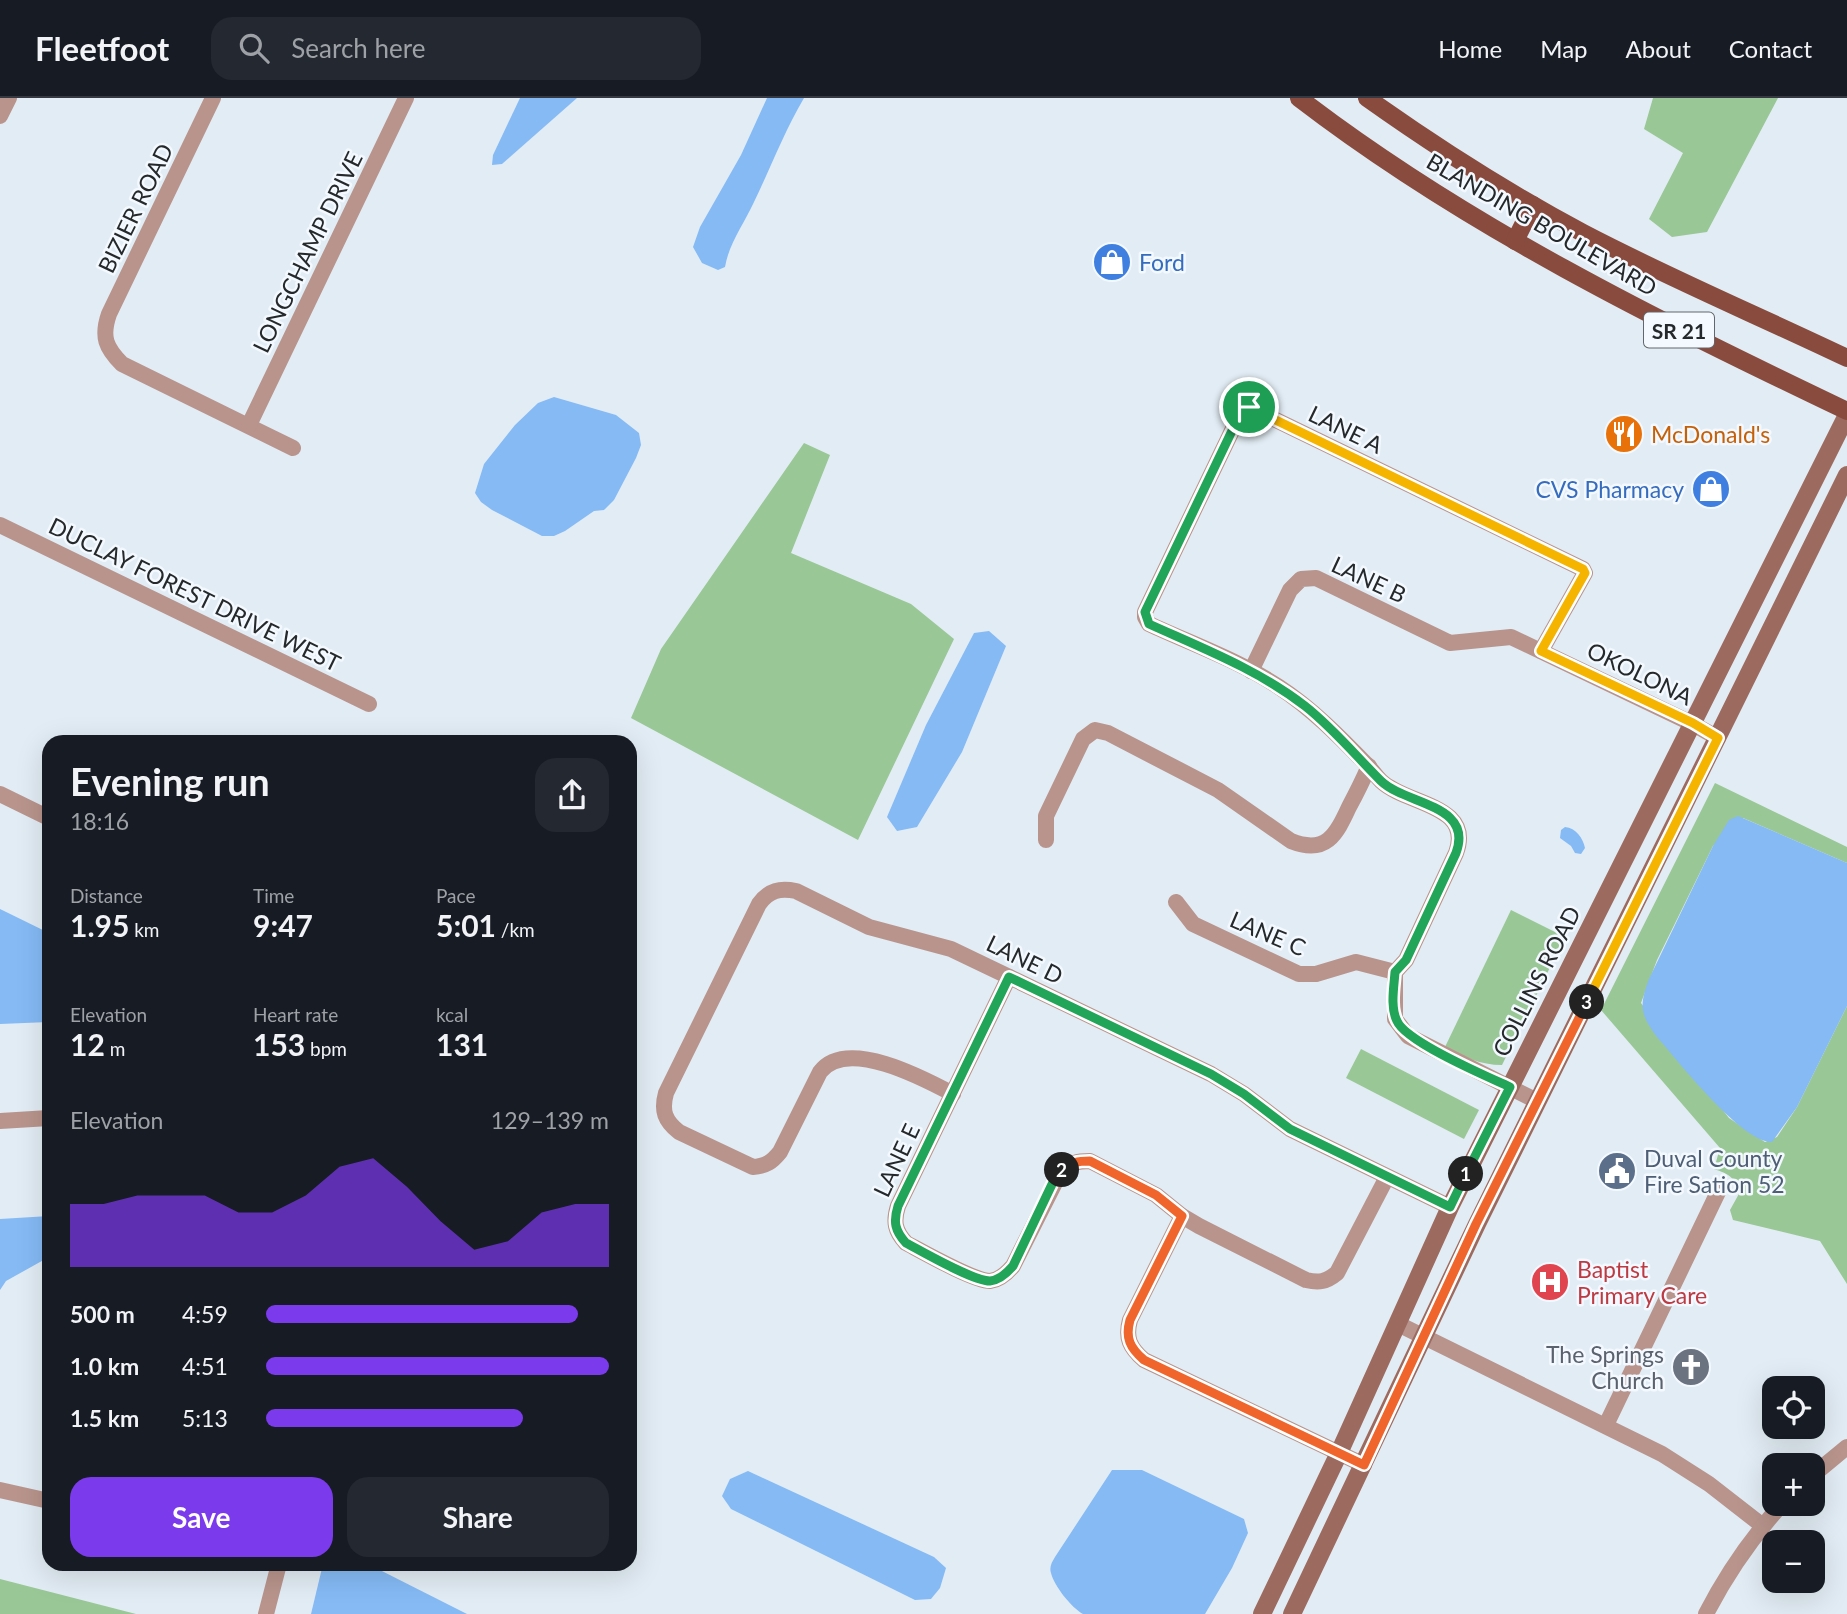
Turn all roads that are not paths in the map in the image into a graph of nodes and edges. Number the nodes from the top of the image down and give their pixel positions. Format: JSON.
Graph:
{"nodes":[{"id":1,"x":9,"y":98,"type":"edge"},
{"id":2,"x":213,"y":98,"type":"edge"},
{"id":3,"x":406,"y":98,"type":"edge"},
{"id":4,"x":1299,"y":98,"type":"edge"},
{"id":5,"x":1367,"y":98,"type":"edge"},
{"id":6,"x":0,"y":116,"type":"edge"},
{"id":7,"x":1533,"y":205,"type":"junction"},
{"id":8,"x":1515,"y":241,"type":"junction"},
{"id":9,"x":1847,"y":358,"type":"edge"},
{"id":10,"x":1847,"y":413,"type":"edge"},
{"id":11,"x":250,"y":425,"type":"junction"},
{"id":12,"x":293,"y":448,"type":"dead end"},
{"id":13,"x":1847,"y":475,"type":"edge"},
{"id":14,"x":0,"y":525,"type":"edge"},
{"id":15,"x":1541,"y":651,"type":"junction"},
{"id":16,"x":1251,"y":671,"type":"junction"},
{"id":17,"x":369,"y":704,"type":"dead end"},
{"id":18,"x":1693,"y":723,"type":"junction"},
{"id":19,"x":1718,"y":738,"type":"junction"},
{"id":20,"x":1369,"y":766,"type":"junction"},
{"id":21,"x":0,"y":794,"type":"edge"},
{"id":22,"x":42,"y":814,"type":"edge"},
{"id":23,"x":1046,"y":840,"type":"dead end"},
{"id":24,"x":1176,"y":902,"type":"dead end"},
{"id":25,"x":1395,"y":972,"type":"junction"},
{"id":26,"x":1009,"y":977,"type":"junction"},
{"id":27,"x":1510,"y":1087,"type":"junction"},
{"id":28,"x":953,"y":1094,"type":"junction"},
{"id":29,"x":1537,"y":1101,"type":"junction"},
{"id":30,"x":42,"y":1118,"type":"edge"},
{"id":31,"x":0,"y":1121,"type":"edge"},
{"id":32,"x":1387,"y":1177,"type":"junction"},
{"id":33,"x":1720,"y":1188,"type":"dead end"},
{"id":34,"x":1450,"y":1207,"type":"junction"},
{"id":35,"x":1182,"y":1216,"type":"junction"},
{"id":36,"x":1398,"y":1324,"type":"junction"},
{"id":37,"x":1424,"y":1336,"type":"junction"},
{"id":38,"x":1606,"y":1425,"type":"junction"},
{"id":39,"x":1847,"y":1447,"type":"edge"},
{"id":40,"x":1339,"y":1453,"type":"junction"},
{"id":41,"x":1364,"y":1465,"type":"junction"},
{"id":42,"x":1825,"y":1465,"type":"edge"},
{"id":43,"x":0,"y":1490,"type":"edge"},
{"id":44,"x":42,"y":1499,"type":"edge"},
{"id":45,"x":1772,"y":1516,"type":"edge"},
{"id":46,"x":1763,"y":1526,"type":"junction"},
{"id":47,"x":277,"y":1571,"type":"edge"},
{"id":48,"x":266,"y":1614,"type":"edge"},
{"id":49,"x":1262,"y":1614,"type":"edge"},
{"id":50,"x":1292,"y":1614,"type":"edge"},
{"id":51,"x":1706,"y":1614,"type":"edge"}],
"edges":[{"from":1,"to":6,"type":"street"},
{"from":2,"to":11,"type":"street","name":"BIZIER ROAD"},
{"from":3,"to":11,"type":"street","name":"LONGCHAMP DRIVE"},
{"from":4,"to":8,"type":"main road","name":"BLANDING BOULEVARD","number":"SR 21"},
{"from":5,"to":7,"type":"main road","name":"BLANDING BOULEVARD","number":"SR 21"},
{"from":7,"to":8,"type":"main road"},
{"from":7,"to":9,"type":"main road","name":"BLANDING BOULEVARD","number":"SR 21"},
{"from":8,"to":10,"type":"main road","name":"BLANDING BOULEVARD","number":"SR 21"},
{"from":10,"to":18,"type":"main road","name":"COLLINS ROAD"},
{"from":11,"to":12,"type":"street"},
{"from":13,"to":19,"type":"main road"},
{"from":14,"to":17,"type":"street","name":"DUCLAY FOREST DRIVE WEST"},
{"from":15,"to":16,"type":"street","name":"LANE B"},
{"from":15,"to":16,"type":"street","name":"LANE A"},
{"from":15,"to":18,"type":"street","name":"OKOLONA"},
{"from":16,"to":20,"type":"street"},
{"from":18,"to":19,"type":"street","name":"OKOLONA"},
{"from":18,"to":27,"type":"main road","name":"COLLINS ROAD"},
{"from":19,"to":29,"type":"main road"},
{"from":20,"to":23,"type":"street"},
{"from":20,"to":25,"type":"street"},
{"from":21,"to":22,"type":"street"},
{"from":24,"to":25,"type":"street","name":"LANE C"},
{"from":25,"to":27,"type":"street"},
{"from":26,"to":28,"type":"street"},
{"from":26,"to":28,"type":"street","name":"LANE D"},
{"from":26,"to":32,"type":"street","name":"LANE D"},
{"from":27,"to":29,"type":"street"},
{"from":27,"to":34,"type":"main road","name":"COLLINS ROAD"},
{"from":28,"to":35,"type":"street","name":"LANE E"},
{"from":29,"to":37,"type":"main road"},
{"from":30,"to":31,"type":"street"},
{"from":32,"to":34,"type":"street","name":"LANE D"},
{"from":32,"to":35,"type":"street"},
{"from":33,"to":38,"type":"street"},
{"from":34,"to":36,"type":"main road","name":"COLLINS ROAD"},
{"from":35,"to":40,"type":"street"},
{"from":36,"to":37,"type":"street"},
{"from":36,"to":40,"type":"main road","name":"COLLINS ROAD"},
{"from":37,"to":38,"type":"street"},
{"from":37,"to":41,"type":"main road"},
{"from":38,"to":46,"type":"street"},
{"from":39,"to":42,"type":"street"},
{"from":40,"to":41,"type":"street"},
{"from":40,"to":49,"type":"main road","name":"COLLINS ROAD"},
{"from":41,"to":50,"type":"main road"},
{"from":43,"to":44,"type":"street"},
{"from":45,"to":46,"type":"street"},
{"from":46,"to":51,"type":"street"},
{"from":47,"to":48,"type":"street"}]}
